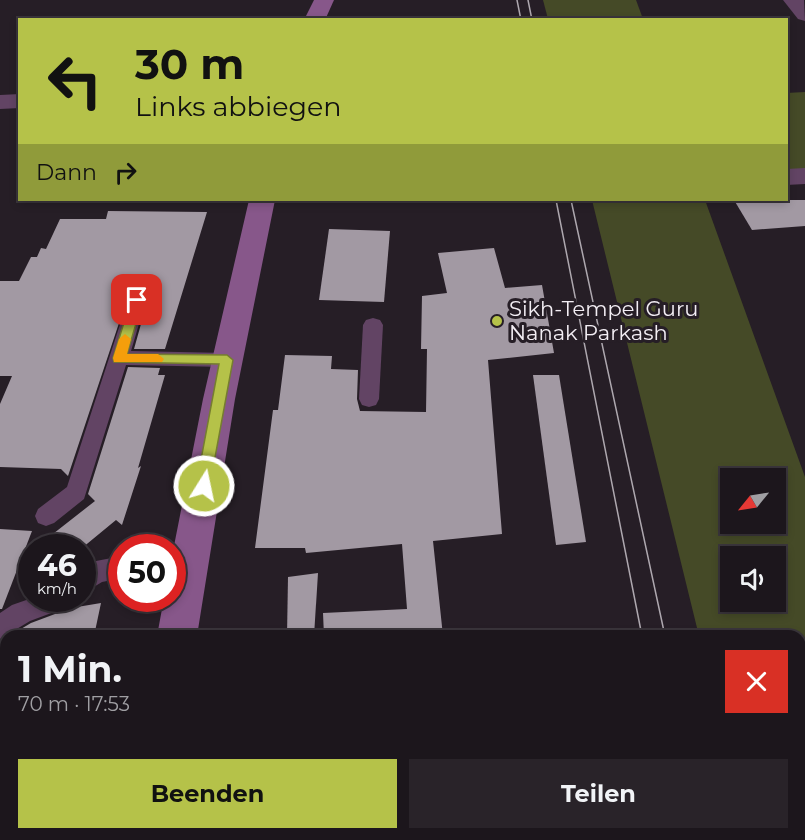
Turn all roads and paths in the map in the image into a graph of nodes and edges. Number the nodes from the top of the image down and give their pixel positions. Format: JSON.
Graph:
{"nodes":[{"id":1,"x":324,"y":0,"type":"edge"},
{"id":2,"x":793,"y":0,"type":"edge"},
{"id":3,"x":805,"y":15,"type":"edge"},
{"id":4,"x":315,"y":18,"type":"edge"},
{"id":5,"x":18,"y":101,"type":"edge"},
{"id":6,"x":0,"y":102,"type":"edge"},
{"id":7,"x":805,"y":176,"type":"edge"},
{"id":8,"x":788,"y":177,"type":"edge"},
{"id":9,"x":262,"y":201,"type":"edge"},
{"id":10,"x":137,"y":300,"type":"dead end"},
{"id":11,"x":373,"y":325,"type":"dead end"},
{"id":12,"x":119,"y":358,"type":"junction"},
{"id":13,"x":227,"y":360,"type":"junction"},
{"id":14,"x":369,"y":399,"type":"dead end"},
{"id":15,"x":46,"y":516,"type":"dead end"},
{"id":16,"x":186,"y":539,"type":"edge"},
{"id":17,"x":186,"y":579,"type":"edge"},
{"id":18,"x":25,"y":612,"type":"edge"},
{"id":19,"x":178,"y":612,"type":"edge"},
{"id":20,"x":0,"y":627,"type":"edge"},
{"id":21,"x":177,"y":630,"type":"edge"},
{"id":22,"x":195,"y":630,"type":"edge"}],
"edges":[{"from":1,"to":4,"type":"main road"},
{"from":2,"to":3,"type":"street"},
{"from":5,"to":6,"type":"street"},
{"from":7,"to":8,"type":"street"},
{"from":9,"to":13,"type":"main road"},
{"from":10,"to":12,"type":"lane"},
{"from":11,"to":14,"type":"lane"},
{"from":12,"to":13,"type":"lane"},
{"from":12,"to":15,"type":"lane"},
{"from":13,"to":16,"type":"main road"},
{"from":17,"to":22,"type":"main road"},
{"from":18,"to":20,"type":"lane"},
{"from":19,"to":21,"type":"main road"}]}
